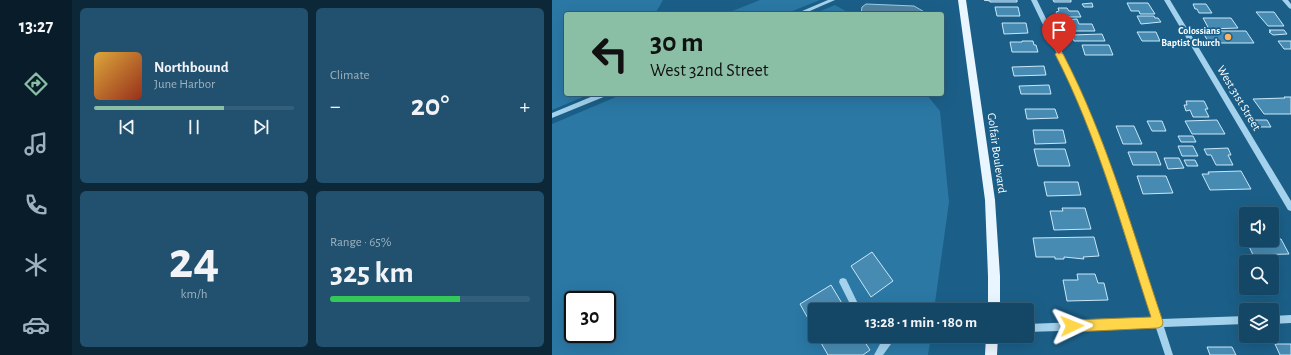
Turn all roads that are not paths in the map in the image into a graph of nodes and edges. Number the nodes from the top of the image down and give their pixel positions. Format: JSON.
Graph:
{"nodes":[{"id":1,"x":832,"y":0,"type":"edge"},
{"id":2,"x":962,"y":0,"type":"edge"},
{"id":3,"x":1034,"y":0,"type":"edge"},
{"id":4,"x":1167,"y":0,"type":"edge"},
{"id":5,"x":1285,"y":0,"type":"edge"},
{"id":6,"x":1291,"y":7,"type":"edge"},
{"id":7,"x":803,"y":12,"type":"edge"},
{"id":8,"x":599,"y":96,"type":"edge"},
{"id":9,"x":552,"y":116,"type":"edge"},
{"id":10,"x":1291,"y":208,"type":"edge"},
{"id":11,"x":843,"y":282,"type":"dead end"},
{"id":12,"x":854,"y":303,"type":"edge"},
{"id":13,"x":994,"y":303,"type":"edge"},
{"id":14,"x":1291,"y":319,"type":"edge"},
{"id":15,"x":1239,"y":320,"type":"edge"},
{"id":16,"x":1279,"y":320,"type":"edge"},
{"id":17,"x":1158,"y":322,"type":"junction"},
{"id":18,"x":1034,"y":328,"type":"edge"},
{"id":19,"x":887,"y":343,"type":"edge"},
{"id":20,"x":992,"y":343,"type":"edge"},
{"id":21,"x":878,"y":355,"type":"edge"},
{"id":22,"x":991,"y":355,"type":"edge"},
{"id":23,"x":1169,"y":355,"type":"edge"}],
"edges":[{"from":1,"to":7,"type":"street"},
{"from":2,"to":13,"type":"main road","name":"Golfair Boulevard"},
{"from":3,"to":17,"type":"street"},
{"from":4,"to":10,"type":"street","name":"West 31st Street"},
{"from":5,"to":6,"type":"street"},
{"from":8,"to":9,"type":"street"},
{"from":11,"to":12,"type":"street"},
{"from":14,"to":16,"type":"street"},
{"from":15,"to":17,"type":"street"},
{"from":17,"to":18,"type":"street"},
{"from":17,"to":23,"type":"street"},
{"from":19,"to":21,"type":"street"},
{"from":20,"to":22,"type":"main road"}]}
